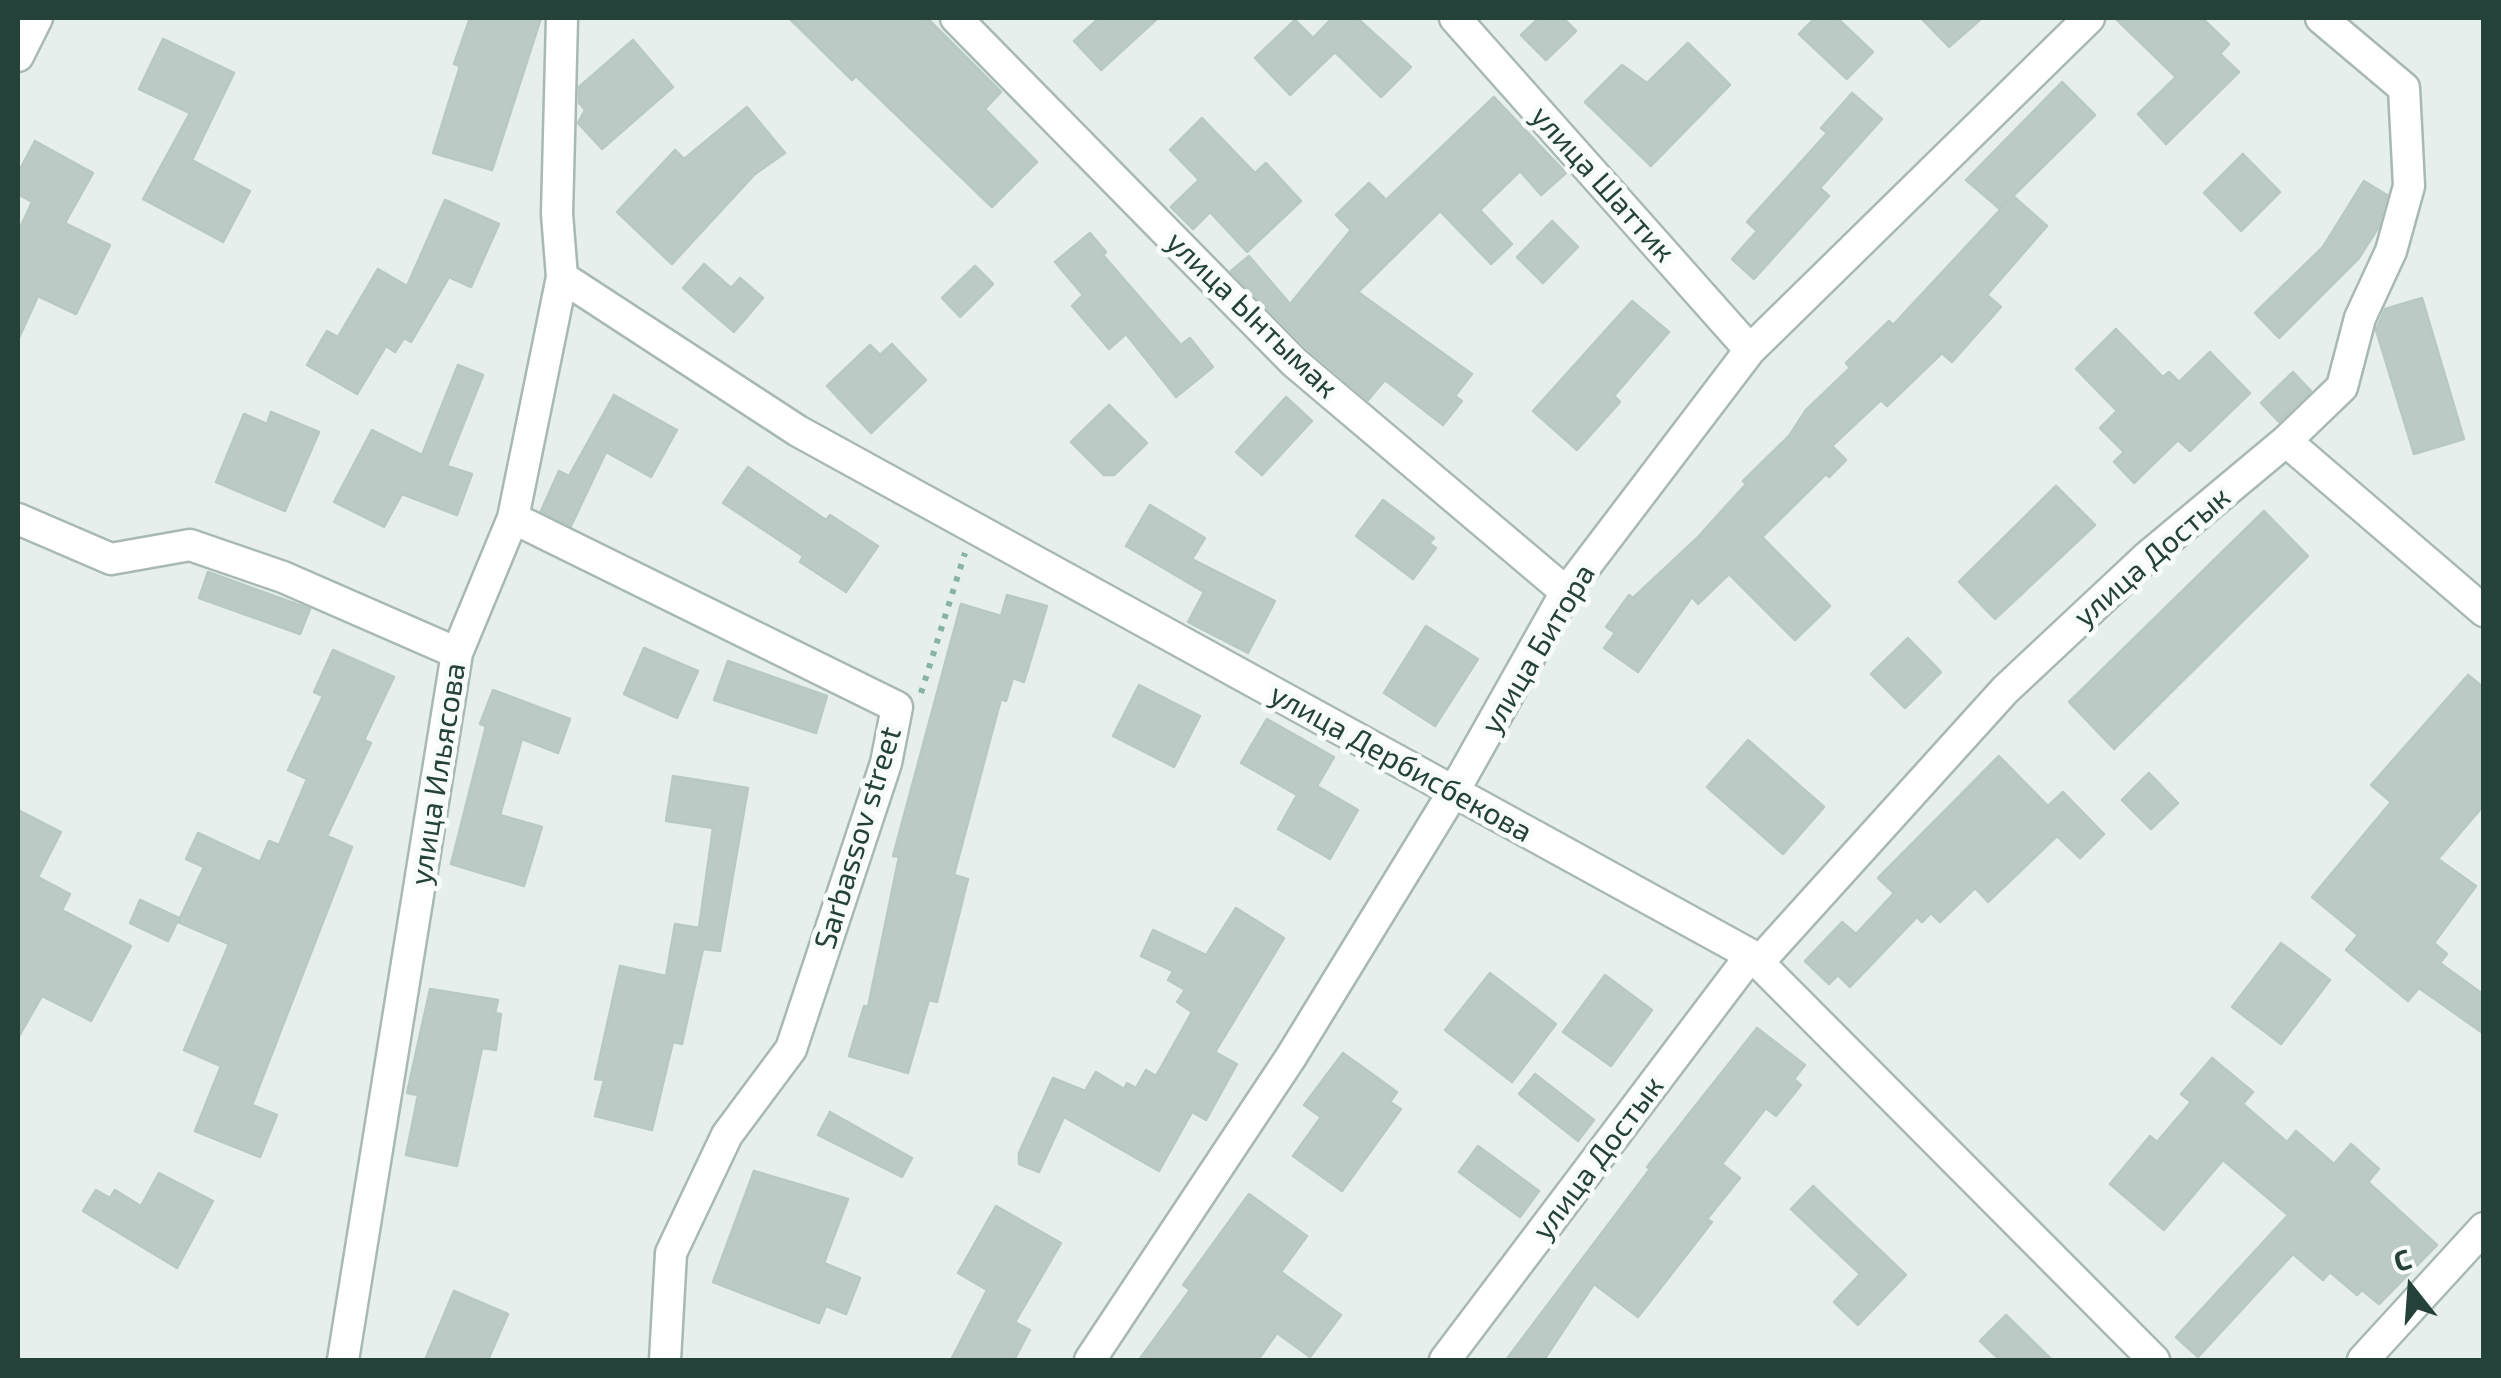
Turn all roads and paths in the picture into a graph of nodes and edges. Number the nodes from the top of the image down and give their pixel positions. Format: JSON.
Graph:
{"nodes":[{"id":1,"x":37,"y":18,"type":"edge"},
{"id":2,"x":562,"y":18,"type":"edge"},
{"id":3,"x":956,"y":18,"type":"edge"},
{"id":4,"x":1455,"y":18,"type":"edge"},
{"id":5,"x":2088,"y":18,"type":"edge"},
{"id":6,"x":2320,"y":18,"type":"edge"},
{"id":7,"x":18,"y":56,"type":"edge"},
{"id":8,"x":562,"y":276,"type":"junction"},
{"id":9,"x":1750,"y":350,"type":"junction"},
{"id":10,"x":2286,"y":441,"type":"junction"},
{"id":11,"x":512,"y":518,"type":"junction"},
{"id":12,"x":18,"y":519,"type":"edge"},
{"id":13,"x":972,"y":530,"type":"junction"},
{"id":14,"x":1566,"y":592,"type":"junction"},
{"id":15,"x":2484,"y":611,"type":"edge"},
{"id":16,"x":457,"y":654,"type":"junction"},
{"id":17,"x":898,"y":707,"type":"junction"},
{"id":18,"x":1454,"y":790,"type":"junction"},
{"id":19,"x":1754,"y":959,"type":"junction"},
{"id":20,"x":2484,"y":1228,"type":"edge"},
{"id":21,"x":344,"y":1360,"type":"edge"},
{"id":22,"x":664,"y":1360,"type":"edge"},
{"id":23,"x":1090,"y":1360,"type":"edge"},
{"id":24,"x":1445,"y":1360,"type":"edge"},
{"id":25,"x":2154,"y":1360,"type":"edge"},
{"id":26,"x":2363,"y":1360,"type":"edge"}],
"edges":[{"from":1,"to":7,"type":"street"},
{"from":2,"to":8,"type":"street","name":"улица Ильясова"},
{"from":3,"to":14,"type":"street","name":"улица Ынтымак"},
{"from":4,"to":9,"type":"street","name":"улица Шаттик"},
{"from":5,"to":9,"type":"street","name":"улица Битора"},
{"from":6,"to":10,"type":"street","name":"улица Достык"},
{"from":8,"to":11,"type":"street","name":"улица Ильясова"},
{"from":8,"to":13,"type":"street","name":"улица Дербисбекова"},
{"from":9,"to":14,"type":"street","name":"улица Битора"},
{"from":10,"to":15,"type":"street"},
{"from":10,"to":19,"type":"street","name":"улица Достык"},
{"from":11,"to":16,"type":"street","name":"улица Ильясова"},
{"from":11,"to":17,"type":"street","name":"Sarbassov street"},
{"from":12,"to":16,"type":"street"},
{"from":13,"to":17,"type":"path"},
{"from":13,"to":18,"type":"street","name":"улица Дербисбекова"},
{"from":14,"to":18,"type":"street","name":"улица Битора"},
{"from":16,"to":21,"type":"street","name":"улица Ильясова"},
{"from":17,"to":22,"type":"street","name":"Sarbassov street"},
{"from":18,"to":19,"type":"street","name":"улица Дербисбекова"},
{"from":18,"to":23,"type":"street","name":"улица Битора"},
{"from":19,"to":24,"type":"street","name":"улица Достык"},
{"from":19,"to":25,"type":"street","name":"улица Дербисбекова"},
{"from":20,"to":26,"type":"street"}]}
